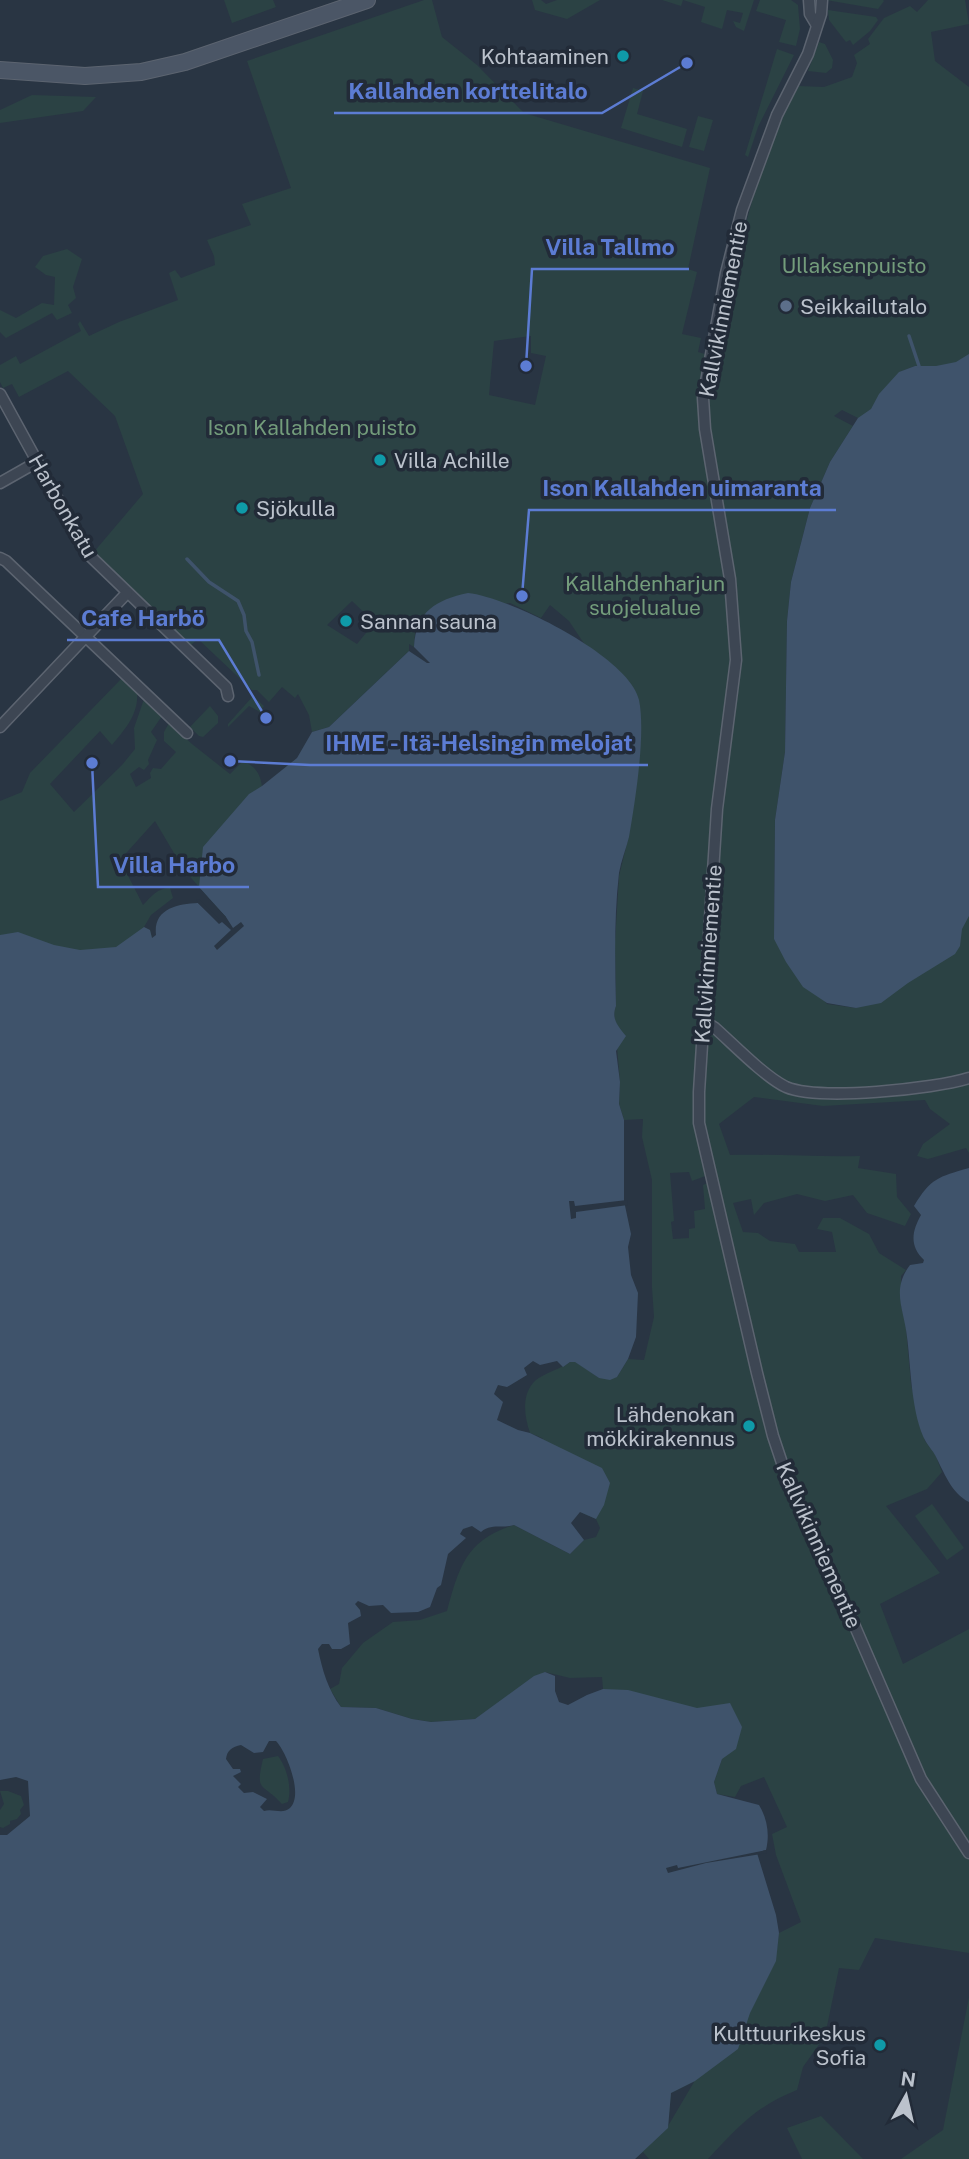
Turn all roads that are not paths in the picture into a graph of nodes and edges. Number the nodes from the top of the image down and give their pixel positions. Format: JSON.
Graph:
{"nodes":[{"id":1,"x":368,"y":0,"type":"edge"},
{"id":2,"x":809,"y":0,"type":"edge"},
{"id":3,"x":822,"y":0,"type":"edge"},
{"id":4,"x":816,"y":24,"type":"junction"},
{"id":5,"x":0,"y":70,"type":"edge"},
{"id":6,"x":0,"y":394,"type":"edge"},
{"id":7,"x":37,"y":462,"type":"junction"},
{"id":8,"x":0,"y":482,"type":"edge"},
{"id":9,"x":0,"y":558,"type":"edge"},
{"id":10,"x":127,"y":593,"type":"junction"},
{"id":11,"x":86,"y":636,"type":"junction"},
{"id":12,"x":228,"y":696,"type":"dead end"},
{"id":13,"x":0,"y":727,"type":"edge"},
{"id":14,"x":187,"y":733,"type":"dead end"},
{"id":15,"x":704,"y":1021,"type":"junction"},
{"id":16,"x":969,"y":1078,"type":"edge"},
{"id":17,"x":969,"y":1853,"type":"edge"}],
"edges":[{"from":1,"to":5,"type":"street"},
{"from":2,"to":4,"type":"street"},
{"from":3,"to":4,"type":"street","name":"Kallvikinniementie"},
{"from":4,"to":15,"type":"street","name":"Kallvikinniementie"},
{"from":6,"to":7,"type":"street","name":"Harbonkatu"},
{"from":7,"to":8,"type":"street"},
{"from":7,"to":10,"type":"street","name":"Harbonkatu"},
{"from":9,"to":11,"type":"street"},
{"from":10,"to":11,"type":"street"},
{"from":10,"to":12,"type":"street","name":"Harbonkatu"},
{"from":11,"to":13,"type":"street"},
{"from":11,"to":14,"type":"street"},
{"from":15,"to":16,"type":"street"},
{"from":15,"to":17,"type":"street","name":"Kallvikinniementie"}]}
